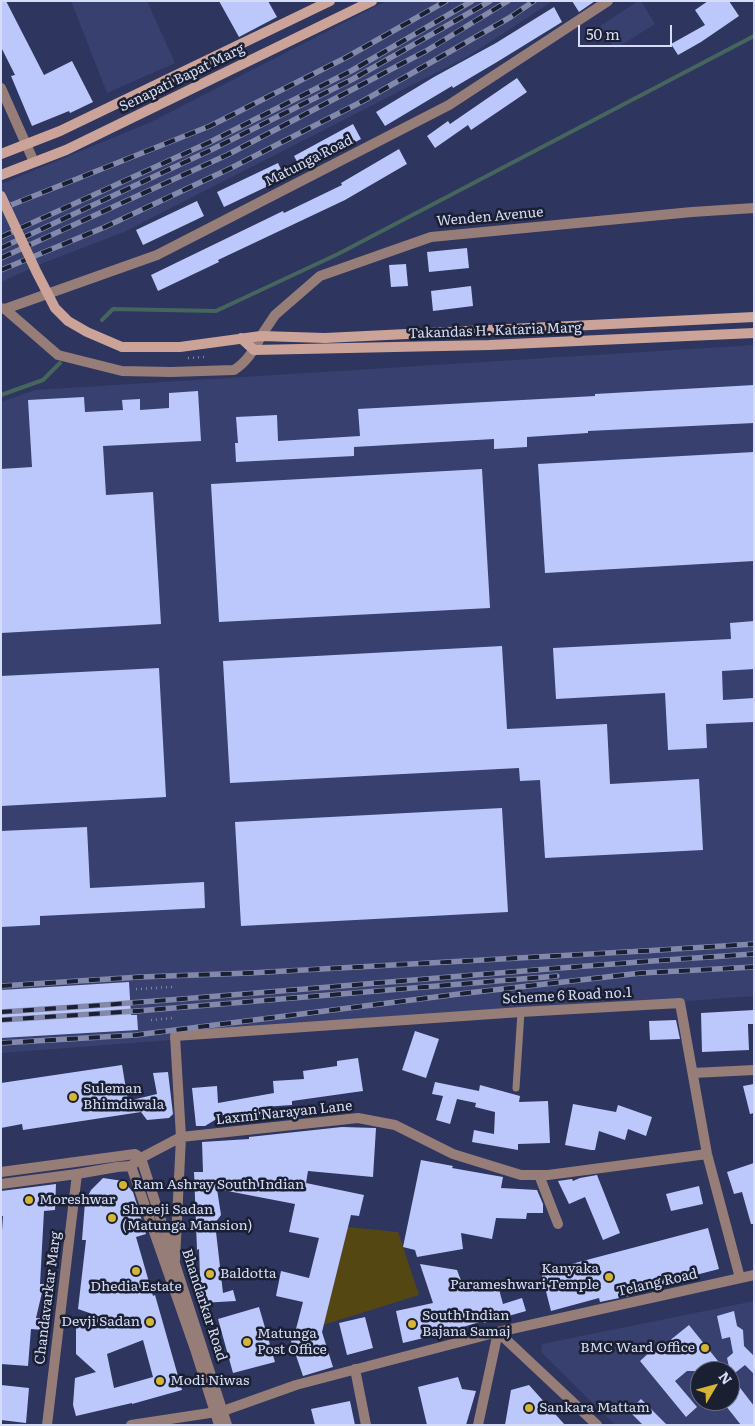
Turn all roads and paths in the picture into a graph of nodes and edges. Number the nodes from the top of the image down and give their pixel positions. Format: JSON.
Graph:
{"nodes":[{"id":1,"x":330,"y":1,"type":"edge"},
{"id":2,"x":372,"y":1,"type":"edge"},
{"id":3,"x":608,"y":1,"type":"edge"},
{"id":4,"x":1,"y":88,"type":"edge"},
{"id":5,"x":26,"y":144,"type":"junction"},
{"id":6,"x":1,"y":154,"type":"edge"},
{"id":7,"x":34,"y":162,"type":"junction"},
{"id":8,"x":1,"y":175,"type":"edge"},
{"id":9,"x":1,"y":196,"type":"edge"},
{"id":10,"x":754,"y":208,"type":"edge"},
{"id":11,"x":3,"y":308,"type":"edge"},
{"id":12,"x":754,"y":316,"type":"edge"},
{"id":13,"x":489,"y":330,"type":"junction"},
{"id":14,"x":754,"y":333,"type":"edge"},
{"id":15,"x":261,"y":336,"type":"junction"},
{"id":16,"x":241,"y":338,"type":"junction"},
{"id":17,"x":325,"y":338,"type":"junction"},
{"id":18,"x":490,"y":345,"type":"junction"},
{"id":19,"x":324,"y":349,"type":"junction"},
{"id":20,"x":254,"y":350,"type":"junction"},
{"id":21,"x":172,"y":987,"type":"dead end"},
{"id":22,"x":136,"y":989,"type":"dead end"},
{"id":23,"x":521,"y":1012,"type":"junction"},
{"id":24,"x":174,"y":1018,"type":"dead end"},
{"id":25,"x":151,"y":1020,"type":"dead end"},
{"id":26,"x":754,"y":1070,"type":"edge"},
{"id":27,"x":693,"y":1073,"type":"junction"},
{"id":28,"x":516,"y":1088,"type":"dead end"},
{"id":29,"x":181,"y":1137,"type":"junction"},
{"id":30,"x":707,"y":1154,"type":"junction"},
{"id":31,"x":141,"y":1158,"type":"junction"},
{"id":32,"x":131,"y":1166,"type":"junction"},
{"id":33,"x":1,"y":1172,"type":"edge"},
{"id":34,"x":77,"y":1174,"type":"junction"},
{"id":35,"x":539,"y":1175,"type":"junction"},
{"id":36,"x":1,"y":1184,"type":"edge"},
{"id":37,"x":558,"y":1224,"type":"dead end"},
{"id":38,"x":175,"y":1260,"type":"junction"},
{"id":39,"x":754,"y":1275,"type":"edge"},
{"id":40,"x":740,"y":1278,"type":"junction"},
{"id":41,"x":498,"y":1332,"type":"junction"},
{"id":42,"x":355,"y":1370,"type":"junction"},
{"id":43,"x":219,"y":1411,"type":"junction"},
{"id":44,"x":47,"y":1425,"type":"edge"},
{"id":45,"x":131,"y":1425,"type":"edge"},
{"id":46,"x":219,"y":1425,"type":"edge"},
{"id":47,"x":228,"y":1425,"type":"edge"},
{"id":48,"x":366,"y":1425,"type":"edge"},
{"id":49,"x":478,"y":1425,"type":"edge"},
{"id":50,"x":596,"y":1425,"type":"edge"}],
"edges":[{"from":1,"to":5,"type":"main road","name":"Senapati Bapat Marg"},
{"from":2,"to":7,"type":"main road","name":"Senapati Bapat Marg"},
{"from":3,"to":11,"type":"street","name":"Matunga Road"},
{"from":4,"to":5,"type":"street"},
{"from":5,"to":6,"type":"main road","name":"Senapati Bapat Marg"},
{"from":5,"to":7,"type":"street"},
{"from":7,"to":8,"type":"main road","name":"Senapati Bapat Marg"},
{"from":9,"to":16,"type":"main road","name":"Takandas H. Kataria Marg","bridge":true},
{"from":10,"to":15,"type":"street","name":"Wenden Avenue"},
{"from":11,"to":20,"type":"street","name":"Wenden Avenue"},
{"from":12,"to":13,"type":"main road","name":"Takandas H. Kataria Marg"},
{"from":13,"to":17,"type":"main road","name":"Takandas H. Kataria Marg"},
{"from":13,"to":18,"type":"main road"},
{"from":14,"to":18,"type":"main road","name":"Takandas H. Kataria Marg"},
{"from":15,"to":16,"type":"main road","name":"Takandas H. Kataria Marg"},
{"from":15,"to":17,"type":"main road","name":"Takandas H. Kataria Marg"},
{"from":15,"to":20,"type":"street","name":"Wenden Avenue"},
{"from":16,"to":20,"type":"main road"},
{"from":17,"to":19,"type":"main road"},
{"from":18,"to":19,"type":"main road","name":"Takandas H. Kataria Marg"},
{"from":19,"to":20,"type":"main road","name":"Takandas H. Kataria Marg"},
{"from":21,"to":22,"type":"path"},
{"from":23,"to":27,"type":"street","name":"Scheme 6 Road no.1"},
{"from":23,"to":28,"type":"lane"},
{"from":23,"to":29,"type":"street","name":"Scheme 6 Road no.1"},
{"from":24,"to":25,"type":"path"},
{"from":26,"to":27,"type":"street"},
{"from":27,"to":30,"type":"street","name":"Scheme 6 Road no.1"},
{"from":29,"to":31,"type":"street","name":"Laxmi Narayan Lane"},
{"from":29,"to":35,"type":"street","name":"Laxmi Narayan Lane"},
{"from":29,"to":38,"type":"street"},
{"from":30,"to":35,"type":"street","name":"Laxmi Narayan Lane"},
{"from":30,"to":40,"type":"street","name":"Scheme 6 Road no.1"},
{"from":31,"to":32,"type":"street","name":"Laxmi Narayan Lane"},
{"from":31,"to":33,"type":"street"},
{"from":31,"to":38,"type":"street","name":"Bhandarkar Road"},
{"from":32,"to":34,"type":"street"},
{"from":32,"to":43,"type":"street","name":"Bhandarkar Road"},
{"from":34,"to":36,"type":"street"},
{"from":34,"to":44,"type":"street","name":"Chandavarkar Marg"},
{"from":35,"to":37,"type":"street"},
{"from":38,"to":43,"type":"street","name":"Bhandarkar Road"},
{"from":39,"to":40,"type":"street","name":"Telang Road"},
{"from":40,"to":41,"type":"street","name":"Telang Road"},
{"from":41,"to":42,"type":"street","name":"Telang Road"},
{"from":41,"to":49,"type":"street"},
{"from":41,"to":50,"type":"street"},
{"from":42,"to":43,"type":"street","name":"Telang Road"},
{"from":42,"to":48,"type":"street"},
{"from":43,"to":45,"type":"street","name":"Telang Road"},
{"from":43,"to":46,"type":"street","name":"Bhandarkar Road"},
{"from":43,"to":47,"type":"street","name":"Bhandarkar Road"}]}
